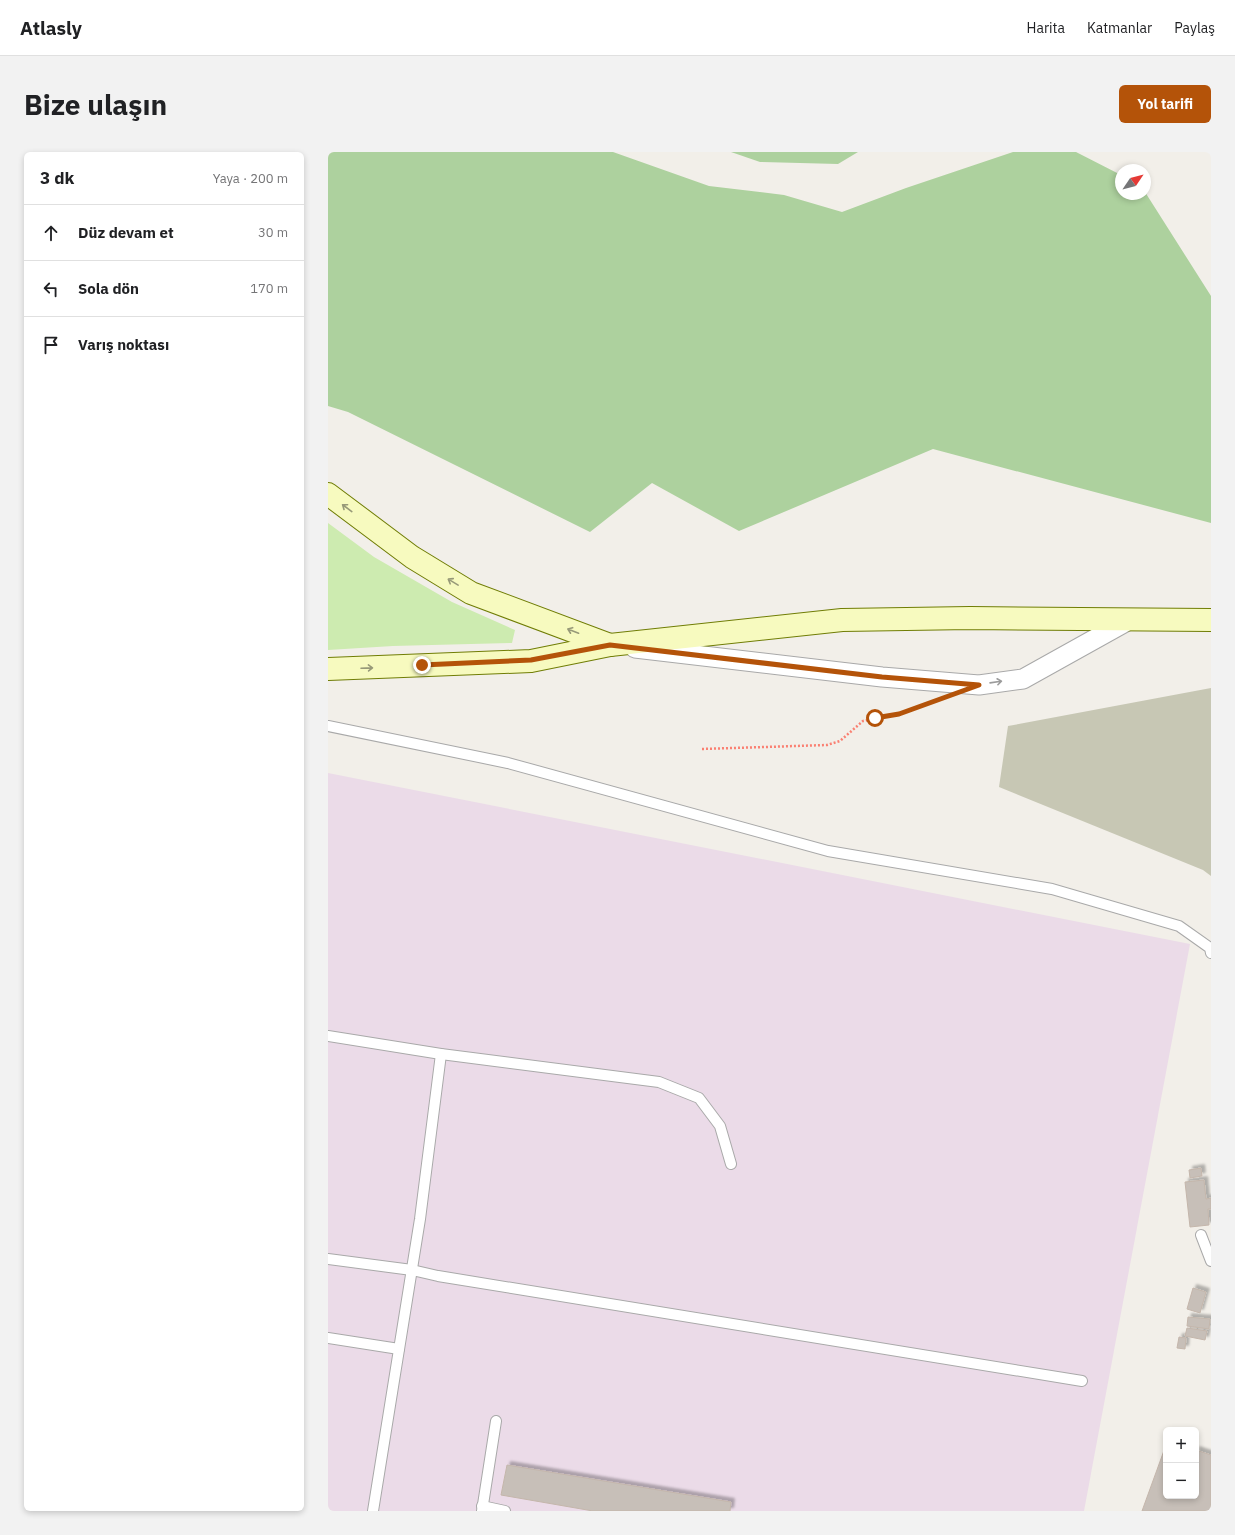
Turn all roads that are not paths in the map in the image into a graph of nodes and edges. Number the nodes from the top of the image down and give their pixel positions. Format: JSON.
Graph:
{"nodes":[{"id":1,"x":328,"y":494,"type":"edge"},
{"id":2,"x":1130,"y":620,"type":"junction"},
{"id":3,"x":1211,"y":620,"type":"edge"},
{"id":4,"x":610,"y":645,"type":"junction"},
{"id":5,"x":328,"y":669,"type":"edge"},
{"id":6,"x":328,"y":726,"type":"edge"},
{"id":7,"x":1211,"y":953,"type":"edge"},
{"id":8,"x":328,"y":1036,"type":"edge"},
{"id":9,"x":441,"y":1054,"type":"junction"},
{"id":10,"x":731,"y":1164,"type":"dead end"},
{"id":11,"x":1202,"y":1235,"type":"dead end"},
{"id":12,"x":328,"y":1259,"type":"edge"},
{"id":13,"x":1211,"y":1262,"type":"edge"},
{"id":14,"x":412,"y":1270,"type":"junction"},
{"id":15,"x":328,"y":1338,"type":"edge"},
{"id":16,"x":399,"y":1349,"type":"junction"},
{"id":17,"x":1082,"y":1381,"type":"dead end"},
{"id":18,"x":496,"y":1421,"type":"dead end"},
{"id":19,"x":482,"y":1509,"type":"edge"},
{"id":20,"x":373,"y":1511,"type":"edge"},
{"id":21,"x":505,"y":1511,"type":"edge"}],
"edges":[{"from":4,"to":1,"type":"main road","one_way":true},
{"from":2,"to":3,"type":"main road"},
{"from":2,"to":4,"type":"main road"},
{"from":4,"to":2,"type":"street","one_way":true},
{"from":5,"to":4,"type":"main road","one_way":true},
{"from":6,"to":7,"type":"lane"},
{"from":8,"to":9,"type":"lane"},
{"from":9,"to":10,"type":"lane"},
{"from":9,"to":14,"type":"lane"},
{"from":11,"to":13,"type":"lane"},
{"from":12,"to":14,"type":"lane"},
{"from":14,"to":16,"type":"lane"},
{"from":14,"to":17,"type":"lane"},
{"from":15,"to":16,"type":"lane"},
{"from":16,"to":20,"type":"lane"},
{"from":18,"to":19,"type":"lane"},
{"from":19,"to":21,"type":"lane"}]}
